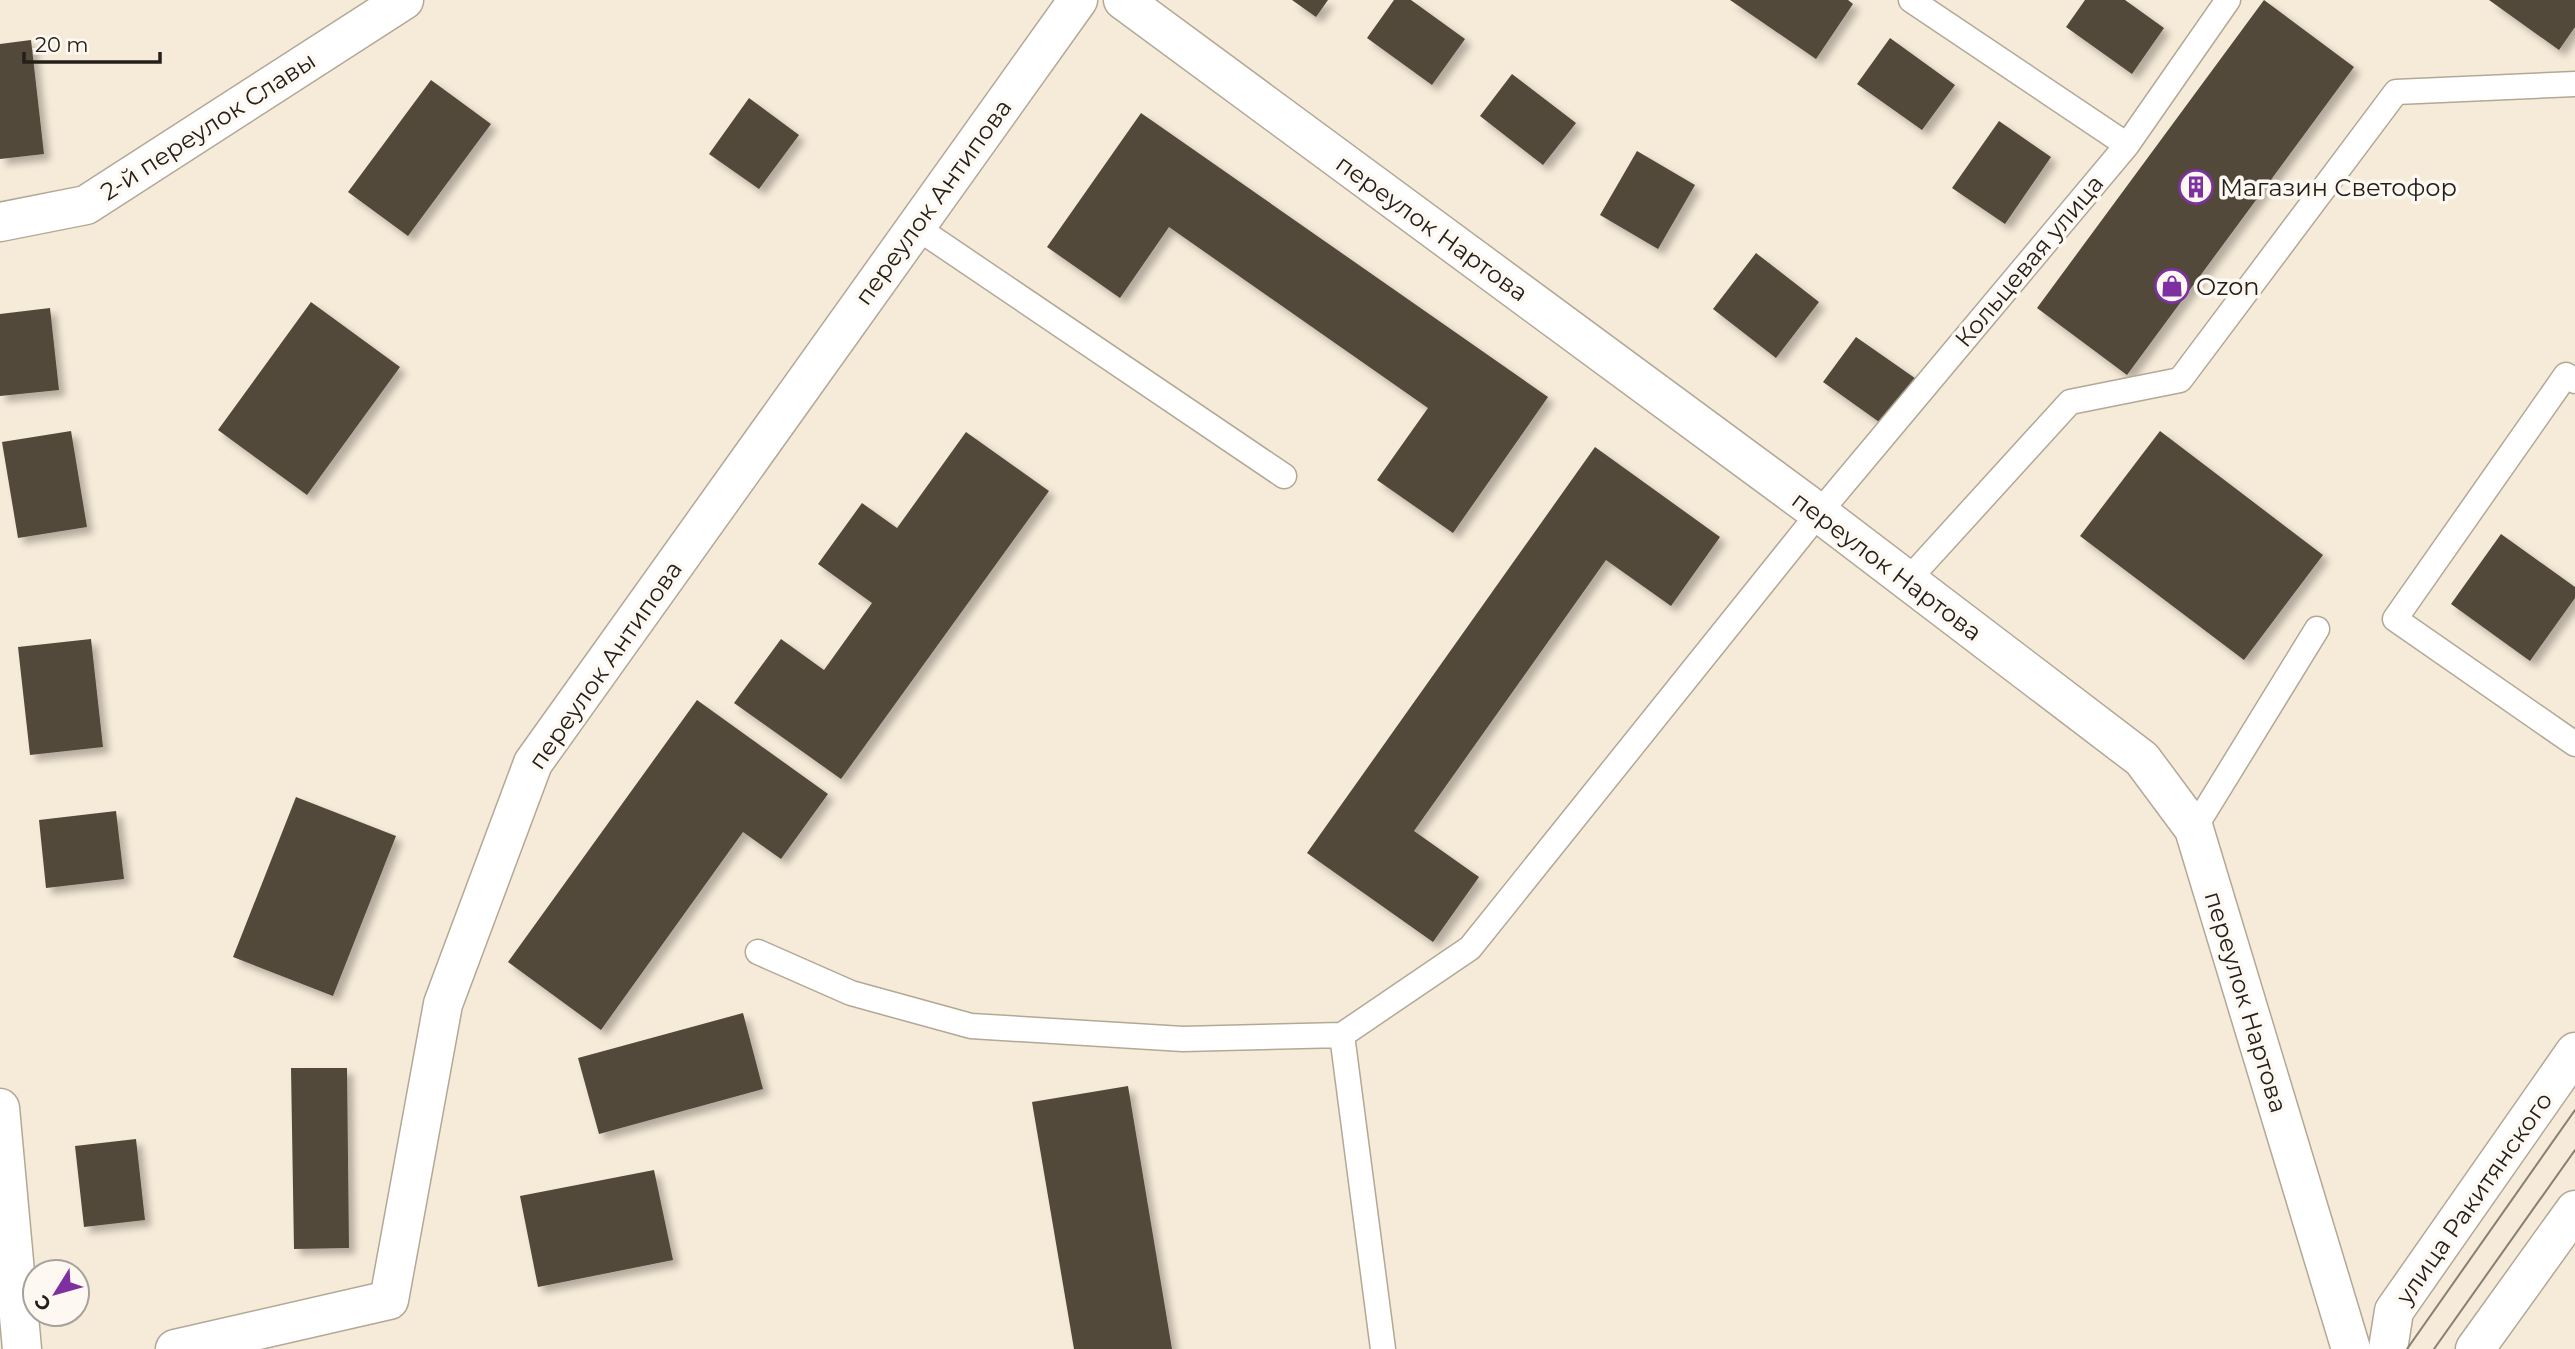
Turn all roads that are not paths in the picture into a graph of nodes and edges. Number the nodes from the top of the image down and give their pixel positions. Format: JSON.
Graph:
{"nodes":[{"id":1,"x":404,"y":0,"type":"edge"},
{"id":2,"x":1078,"y":0,"type":"edge"},
{"id":3,"x":1123,"y":0,"type":"edge"},
{"id":4,"x":1911,"y":0,"type":"edge"},
{"id":5,"x":2228,"y":0,"type":"edge"},
{"id":6,"x":2575,"y":84,"type":"edge"},
{"id":7,"x":2126,"y":145,"type":"junction"},
{"id":8,"x":0,"y":222,"type":"edge"},
{"id":9,"x":916,"y":227,"type":"junction"},
{"id":10,"x":2575,"y":381,"type":"edge"},
{"id":11,"x":1284,"y":476,"type":"dead end"},
{"id":12,"x":1819,"y":513,"type":"junction"},
{"id":13,"x":1907,"y":580,"type":"junction"},
{"id":14,"x":2317,"y":629,"type":"dead end"},
{"id":15,"x":2575,"y":744,"type":"edge"},
{"id":16,"x":2194,"y":829,"type":"junction"},
{"id":17,"x":758,"y":952,"type":"dead end"},
{"id":18,"x":1342,"y":1035,"type":"junction"},
{"id":19,"x":2575,"y":1052,"type":"edge"},
{"id":20,"x":0,"y":1108,"type":"edge"},
{"id":21,"x":2575,"y":1210,"type":"edge"},
{"id":22,"x":22,"y":1349,"type":"edge"},
{"id":23,"x":175,"y":1349,"type":"edge"},
{"id":24,"x":1382,"y":1349,"type":"edge"},
{"id":25,"x":2351,"y":1349,"type":"edge"},
{"id":26,"x":2388,"y":1349,"type":"edge"},
{"id":27,"x":2476,"y":1349,"type":"edge"}],
"edges":[{"from":1,"to":8,"type":"street","name":"2-й переулок Славы"},
{"from":2,"to":9,"type":"street","name":"переулок Антипова"},
{"from":3,"to":12,"type":"street","name":"переулок Нартова"},
{"from":4,"to":7,"type":"lane"},
{"from":5,"to":7,"type":"lane","name":"Кольцевая улица"},
{"from":6,"to":13,"type":"lane"},
{"from":7,"to":12,"type":"lane","name":"Кольцевая улица"},
{"from":9,"to":11,"type":"lane"},
{"from":9,"to":23,"type":"street","name":"переулок Антипова"},
{"from":10,"to":15,"type":"lane"},
{"from":12,"to":13,"type":"street","name":"переулок Нартова"},
{"from":12,"to":18,"type":"lane","name":"Кольцевая улица"},
{"from":13,"to":16,"type":"street","name":"переулок Нартова"},
{"from":14,"to":16,"type":"lane"},
{"from":16,"to":25,"type":"street","name":"переулок Нартова"},
{"from":17,"to":18,"type":"lane"},
{"from":18,"to":24,"type":"lane"},
{"from":19,"to":26,"type":"street","name":"улица Ракитянского"},
{"from":20,"to":22,"type":"street"},
{"from":21,"to":27,"type":"street"}]}
